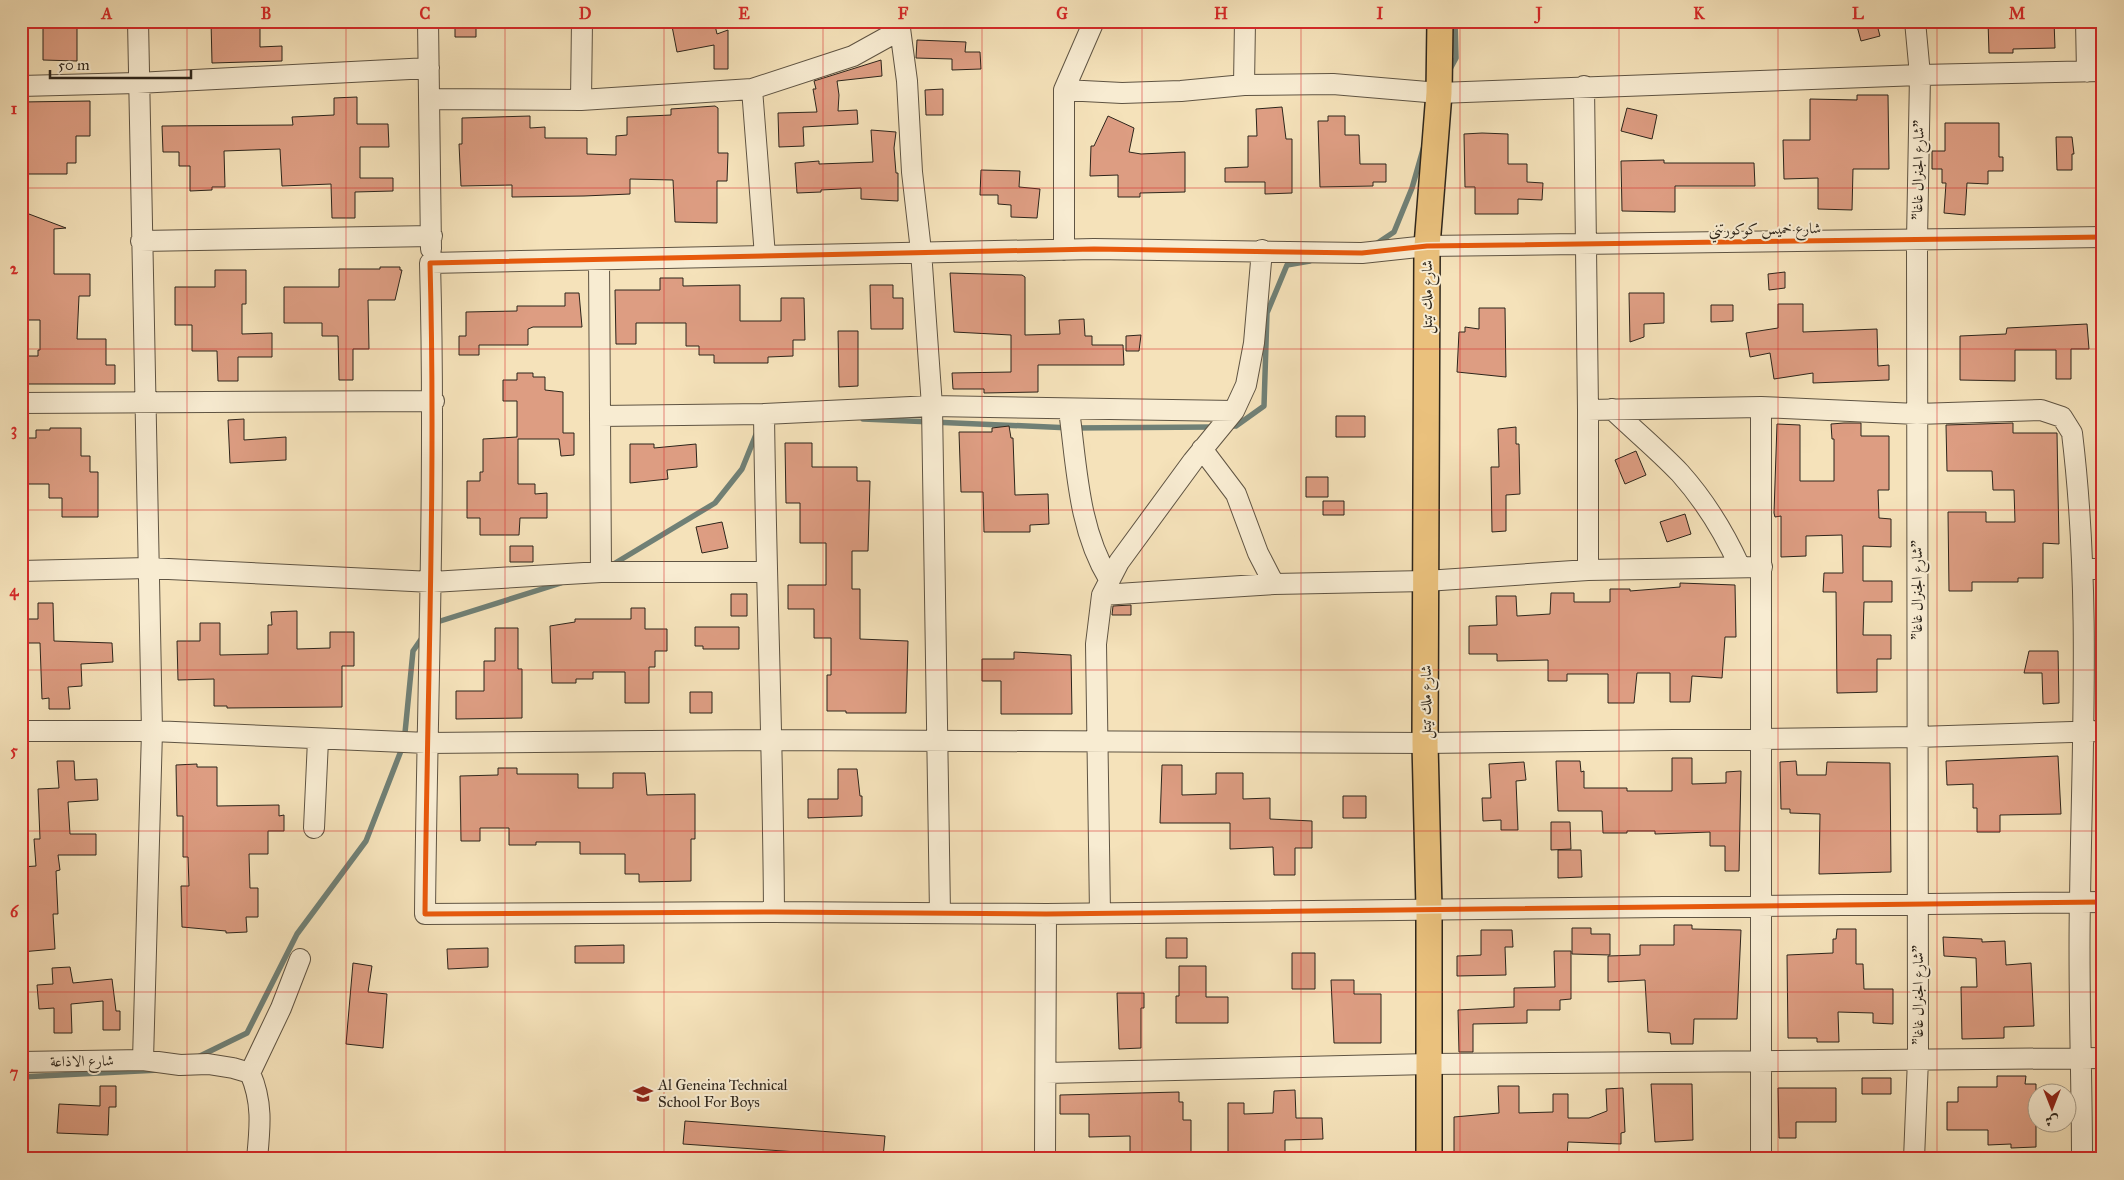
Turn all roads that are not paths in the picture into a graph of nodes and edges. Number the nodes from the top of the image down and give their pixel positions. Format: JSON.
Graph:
{"nodes":[{"id":1,"x":138,"y":21,"type":"edge"},
{"id":2,"x":428,"y":21,"type":"edge"},
{"id":3,"x":582,"y":21,"type":"edge"},
{"id":4,"x":1094,"y":21,"type":"edge"},
{"id":5,"x":1245,"y":21,"type":"edge"},
{"id":6,"x":1440,"y":21,"type":"edge"},
{"id":7,"x":1916,"y":21,"type":"edge"},
{"id":8,"x":2086,"y":21,"type":"edge"},
{"id":9,"x":900,"y":26,"type":"edge"},
{"id":10,"x":429,"y":68,"type":"junction"},
{"id":11,"x":2095,"y":72,"type":"edge"},
{"id":12,"x":1920,"y":75,"type":"junction"},
{"id":13,"x":137,"y":83,"type":"junction"},
{"id":14,"x":1244,"y":85,"type":"junction"},
{"id":15,"x":21,"y":86,"type":"edge"},
{"id":16,"x":1584,"y":86,"type":"junction"},
{"id":17,"x":752,"y":89,"type":"junction"},
{"id":18,"x":1064,"y":90,"type":"junction"},
{"id":19,"x":1439,"y":93,"type":"junction"},
{"id":20,"x":430,"y":99,"type":"junction"},
{"id":21,"x":581,"y":100,"type":"junction"},
{"id":22,"x":432,"y":236,"type":"junction"},
{"id":23,"x":2103,"y":237,"type":"edge"},
{"id":24,"x":141,"y":240,"type":"junction"},
{"id":25,"x":1917,"y":240,"type":"junction"},
{"id":26,"x":1587,"y":244,"type":"junction"},
{"id":27,"x":1427,"y":246,"type":"junction"},
{"id":28,"x":1064,"y":250,"type":"junction"},
{"id":29,"x":1262,"y":250,"type":"junction"},
{"id":30,"x":921,"y":251,"type":"junction"},
{"id":31,"x":765,"y":256,"type":"junction"},
{"id":32,"x":599,"y":261,"type":"junction"},
{"id":33,"x":430,"y":263,"type":"junction"},
{"id":34,"x":144,"y":401,"type":"junction"},
{"id":35,"x":434,"y":401,"type":"junction"},
{"id":36,"x":21,"y":403,"type":"edge"},
{"id":37,"x":932,"y":406,"type":"junction"},
{"id":38,"x":1761,"y":407,"type":"junction"},
{"id":39,"x":1612,"y":409,"type":"junction"},
{"id":40,"x":1069,"y":410,"type":"junction"},
{"id":41,"x":1588,"y":410,"type":"junction"},
{"id":42,"x":1234,"y":411,"type":"junction"},
{"id":43,"x":764,"y":414,"type":"junction"},
{"id":44,"x":1917,"y":414,"type":"junction"},
{"id":45,"x":600,"y":416,"type":"junction"},
{"id":46,"x":1202,"y":449,"type":"junction"},
{"id":47,"x":1740,"y":567,"type":"junction"},
{"id":48,"x":1762,"y":567,"type":"junction"},
{"id":49,"x":148,"y":568,"type":"junction"},
{"id":50,"x":2083,"y":569,"type":"junction"},
{"id":51,"x":2103,"y":569,"type":"edge"},
{"id":52,"x":21,"y":570,"type":"edge"},
{"id":53,"x":1588,"y":570,"type":"junction"},
{"id":54,"x":601,"y":572,"type":"junction"},
{"id":55,"x":766,"y":572,"type":"junction"},
{"id":56,"x":1426,"y":581,"type":"junction"},
{"id":57,"x":432,"y":582,"type":"junction"},
{"id":58,"x":1274,"y":584,"type":"junction"},
{"id":59,"x":1106,"y":587,"type":"junction"},
{"id":60,"x":21,"y":731,"type":"edge"},
{"id":61,"x":152,"y":731,"type":"junction"},
{"id":62,"x":2093,"y":732,"type":"edge"},
{"id":63,"x":1917,"y":737,"type":"junction"},
{"id":64,"x":1760,"y":738,"type":"junction"},
{"id":65,"x":318,"y":740,"type":"junction"},
{"id":66,"x":773,"y":740,"type":"junction"},
{"id":67,"x":936,"y":741,"type":"junction"},
{"id":68,"x":426,"y":743,"type":"junction"},
{"id":69,"x":1098,"y":743,"type":"junction"},
{"id":70,"x":1425,"y":743,"type":"junction"},
{"id":71,"x":314,"y":828,"type":"dead end"},
{"id":72,"x":2103,"y":902,"type":"edge"},
{"id":73,"x":2080,"y":903,"type":"junction"},
{"id":74,"x":1762,"y":905,"type":"junction"},
{"id":75,"x":1918,"y":906,"type":"junction"},
{"id":76,"x":1429,"y":910,"type":"junction"},
{"id":77,"x":774,"y":912,"type":"junction"},
{"id":78,"x":940,"y":913,"type":"junction"},
{"id":79,"x":1100,"y":913,"type":"junction"},
{"id":80,"x":1046,"y":914,"type":"junction"},
{"id":81,"x":300,"y":959,"type":"dead end"},
{"id":82,"x":2082,"y":1058,"type":"junction"},
{"id":83,"x":2103,"y":1058,"type":"edge"},
{"id":84,"x":1918,"y":1059,"type":"junction"},
{"id":85,"x":143,"y":1060,"type":"junction"},
{"id":86,"x":1762,"y":1060,"type":"junction"},
{"id":87,"x":21,"y":1062,"type":"edge"},
{"id":88,"x":1429,"y":1064,"type":"junction"},
{"id":89,"x":250,"y":1073,"type":"junction"},
{"id":90,"x":1046,"y":1073,"type":"junction"},
{"id":91,"x":258,"y":1159,"type":"edge"},
{"id":92,"x":1045,"y":1159,"type":"edge"},
{"id":93,"x":1428,"y":1159,"type":"edge"},
{"id":94,"x":1761,"y":1159,"type":"edge"},
{"id":95,"x":1914,"y":1159,"type":"edge"},
{"id":96,"x":2082,"y":1159,"type":"edge"}],
"edges":[{"from":1,"to":13,"type":"street"},
{"from":2,"to":10,"type":"street"},
{"from":3,"to":21,"type":"street"},
{"from":4,"to":18,"type":"street"},
{"from":5,"to":14,"type":"street"},
{"from":6,"to":19,"type":"main road","name":"شارع ملك تيتل"},
{"from":7,"to":12,"type":"street","name":"\"شارع الجنرال غاغا\""},
{"from":8,"to":11,"type":"street"},
{"from":9,"to":17,"type":"street"},
{"from":9,"to":30,"type":"street"},
{"from":10,"to":13,"type":"street"},
{"from":10,"to":20,"type":"street"},
{"from":11,"to":12,"type":"street"},
{"from":12,"to":16,"type":"street"},
{"from":12,"to":25,"type":"street","name":"\"شارع الجنرال غاغا\""},
{"from":13,"to":15,"type":"street"},
{"from":13,"to":24,"type":"street"},
{"from":14,"to":18,"type":"street"},
{"from":14,"to":19,"type":"street"},
{"from":16,"to":19,"type":"street"},
{"from":16,"to":26,"type":"street"},
{"from":17,"to":21,"type":"street"},
{"from":17,"to":31,"type":"street"},
{"from":18,"to":28,"type":"street"},
{"from":19,"to":27,"type":"main road","name":"شارع ملك تيتل"},
{"from":20,"to":21,"type":"street"},
{"from":20,"to":22,"type":"street"},
{"from":22,"to":24,"type":"street"},
{"from":22,"to":33,"type":"street"},
{"from":23,"to":25,"type":"street","name":"شارع خميس كوكورتني"},
{"from":24,"to":34,"type":"street"},
{"from":25,"to":26,"type":"street","name":"شارع خميس كوكورتني"},
{"from":25,"to":44,"type":"street","name":"\"شارع الجنرال غاغا\""},
{"from":26,"to":27,"type":"street","name":"شارع خميس كوكورتني"},
{"from":26,"to":41,"type":"street"},
{"from":27,"to":29,"type":"street","name":"شارع خميس كوكورتني"},
{"from":27,"to":56,"type":"main road","name":"شارع ملك تيتل"},
{"from":28,"to":29,"type":"street","name":"شارع خميس كوكورتني"},
{"from":28,"to":30,"type":"street","name":"شارع خميس كوكورتني"},
{"from":29,"to":42,"type":"street"},
{"from":30,"to":31,"type":"street","name":"شارع خميس كوكورتني"},
{"from":30,"to":37,"type":"street"},
{"from":31,"to":32,"type":"street","name":"شارع خميس كوكورتني"},
{"from":32,"to":33,"type":"street","name":"شارع خميس كوكورتني"},
{"from":32,"to":45,"type":"street"},
{"from":33,"to":35,"type":"street"},
{"from":34,"to":35,"type":"street"},
{"from":34,"to":36,"type":"street"},
{"from":34,"to":49,"type":"street"},
{"from":35,"to":57,"type":"street"},
{"from":37,"to":40,"type":"street"},
{"from":37,"to":43,"type":"street"},
{"from":37,"to":67,"type":"street"},
{"from":38,"to":39,"type":"street"},
{"from":38,"to":44,"type":"street"},
{"from":38,"to":48,"type":"street"},
{"from":39,"to":41,"type":"street"},
{"from":39,"to":47,"type":"street"},
{"from":40,"to":42,"type":"street"},
{"from":40,"to":59,"type":"street"},
{"from":41,"to":53,"type":"street"},
{"from":42,"to":46,"type":"street"},
{"from":43,"to":45,"type":"street"},
{"from":43,"to":55,"type":"street"},
{"from":44,"to":50,"type":"street"},
{"from":44,"to":63,"type":"street","name":"\"شارع الجنرال غاغا\""},
{"from":45,"to":54,"type":"street"},
{"from":46,"to":58,"type":"street"},
{"from":46,"to":59,"type":"street"},
{"from":47,"to":48,"type":"street"},
{"from":47,"to":53,"type":"street"},
{"from":48,"to":64,"type":"street"},
{"from":49,"to":52,"type":"street"},
{"from":49,"to":57,"type":"street"},
{"from":49,"to":61,"type":"street"},
{"from":50,"to":51,"type":"street"},
{"from":50,"to":62,"type":"street"},
{"from":53,"to":56,"type":"street"},
{"from":54,"to":55,"type":"street"},
{"from":54,"to":57,"type":"street"},
{"from":55,"to":66,"type":"street"},
{"from":56,"to":58,"type":"street"},
{"from":56,"to":70,"type":"main road","name":"شارع ملك تيتل"},
{"from":57,"to":68,"type":"street"},
{"from":58,"to":59,"type":"street"},
{"from":59,"to":69,"type":"street"},
{"from":60,"to":61,"type":"street"},
{"from":61,"to":65,"type":"street"},
{"from":61,"to":85,"type":"street"},
{"from":62,"to":63,"type":"street"},
{"from":62,"to":73,"type":"street"},
{"from":63,"to":64,"type":"street"},
{"from":63,"to":75,"type":"street","name":"\"شارع الجنرال غاغا\""},
{"from":64,"to":70,"type":"street"},
{"from":64,"to":74,"type":"street"},
{"from":65,"to":68,"type":"street"},
{"from":65,"to":71,"type":"street"},
{"from":66,"to":67,"type":"street"},
{"from":66,"to":68,"type":"street"},
{"from":66,"to":77,"type":"street"},
{"from":67,"to":69,"type":"street"},
{"from":67,"to":78,"type":"street"},
{"from":68,"to":77,"type":"street"},
{"from":69,"to":70,"type":"street"},
{"from":69,"to":79,"type":"street"},
{"from":70,"to":76,"type":"main road","name":"شارع ملك تيتل"},
{"from":72,"to":73,"type":"street"},
{"from":73,"to":75,"type":"street"},
{"from":73,"to":82,"type":"street"},
{"from":74,"to":75,"type":"street"},
{"from":74,"to":76,"type":"street"},
{"from":74,"to":86,"type":"street"},
{"from":75,"to":84,"type":"street","name":"\"شارع الجنرال غاغا\""},
{"from":76,"to":79,"type":"street"},
{"from":76,"to":88,"type":"main road","name":"شارع ملك تيتل"},
{"from":77,"to":78,"type":"street"},
{"from":78,"to":80,"type":"street"},
{"from":79,"to":80,"type":"street"},
{"from":80,"to":90,"type":"street"},
{"from":81,"to":89,"type":"street"},
{"from":82,"to":83,"type":"street"},
{"from":82,"to":84,"type":"street"},
{"from":82,"to":96,"type":"street"},
{"from":84,"to":86,"type":"street"},
{"from":84,"to":95,"type":"street","name":"\"شارع الجنرال غاغا\""},
{"from":85,"to":87,"type":"street","name":"شارع الاذاعة"},
{"from":85,"to":89,"type":"street","name":"شارع الاذاعة"},
{"from":86,"to":88,"type":"street"},
{"from":86,"to":94,"type":"street"},
{"from":88,"to":90,"type":"street"},
{"from":88,"to":93,"type":"main road","name":"شارع ملك تيتل"},
{"from":89,"to":91,"type":"street"},
{"from":90,"to":92,"type":"street"}]}
